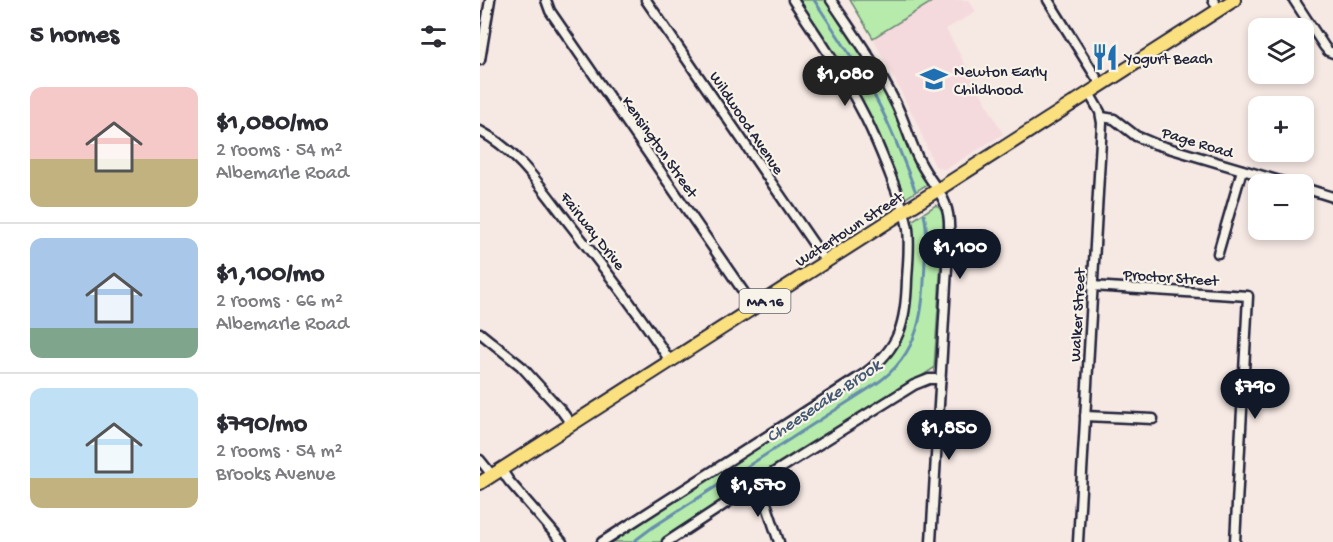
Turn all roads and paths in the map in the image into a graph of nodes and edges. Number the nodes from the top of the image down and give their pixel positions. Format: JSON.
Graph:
{"nodes":[{"id":1,"x":490,"y":0,"type":"edge"},
{"id":2,"x":546,"y":0,"type":"edge"},
{"id":3,"x":646,"y":0,"type":"edge"},
{"id":4,"x":793,"y":0,"type":"edge"},
{"id":5,"x":831,"y":0,"type":"edge"},
{"id":6,"x":1048,"y":0,"type":"edge"},
{"id":7,"x":1234,"y":0,"type":"edge"},
{"id":8,"x":1294,"y":0,"type":"edge"},
{"id":9,"x":1216,"y":5,"type":"edge"},
{"id":10,"x":1333,"y":53,"type":"edge"},
{"id":11,"x":480,"y":60,"type":"edge"},
{"id":12,"x":1101,"y":86,"type":"junction"},
{"id":13,"x":1089,"y":93,"type":"junction"},
{"id":14,"x":1102,"y":117,"type":"junction"},
{"id":15,"x":480,"y":131,"type":"edge"},
{"id":16,"x":1242,"y":170,"type":"junction"},
{"id":17,"x":1256,"y":174,"type":"edge"},
{"id":18,"x":938,"y":190,"type":"junction"},
{"id":19,"x":1314,"y":191,"type":"edge"},
{"id":20,"x":1333,"y":197,"type":"edge"},
{"id":21,"x":903,"y":212,"type":"junction"},
{"id":22,"x":1218,"y":254,"type":"dead end"},
{"id":23,"x":825,"y":262,"type":"junction"},
{"id":24,"x":1092,"y":286,"type":"junction"},
{"id":25,"x":754,"y":308,"type":"junction"},
{"id":26,"x":480,"y":333,"type":"edge"},
{"id":27,"x":669,"y":361,"type":"junction"},
{"id":28,"x":941,"y":379,"type":"junction"},
{"id":29,"x":1085,"y":416,"type":"junction"},
{"id":30,"x":1153,"y":419,"type":"dead end"},
{"id":31,"x":571,"y":424,"type":"junction"},
{"id":32,"x":480,"y":460,"type":"edge"},
{"id":33,"x":497,"y":472,"type":"junction"},
{"id":34,"x":480,"y":483,"type":"edge"},
{"id":35,"x":757,"y":483,"type":"junction"},
{"id":36,"x":562,"y":542,"type":"edge"},
{"id":37,"x":602,"y":542,"type":"edge"},
{"id":38,"x":667,"y":542,"type":"edge"},
{"id":39,"x":779,"y":542,"type":"edge"},
{"id":40,"x":931,"y":542,"type":"edge"},
{"id":41,"x":1077,"y":542,"type":"edge"},
{"id":42,"x":1235,"y":542,"type":"edge"}],
"edges":[{"from":1,"to":11,"type":"street"},
{"from":2,"to":25,"type":"street","name":"Kensington Street"},
{"from":3,"to":23,"type":"street","name":"Wildwood Avenue"},
{"from":4,"to":21,"type":"street"},
{"from":5,"to":18,"type":"street"},
{"from":6,"to":12,"type":"street"},
{"from":7,"to":9,"type":"main road","name":"Watertown Street","number":"MA 16"},
{"from":8,"to":10,"type":"street"},
{"from":9,"to":12,"type":"main road","name":"Watertown Street","number":"MA 16"},
{"from":12,"to":13,"type":"main road","name":"Watertown Street","number":"MA 16"},
{"from":13,"to":14,"type":"street"},
{"from":13,"to":18,"type":"main road","name":"Watertown Street","number":"MA 16"},
{"from":14,"to":16,"type":"street","name":"Page Road"},
{"from":14,"to":24,"type":"street","name":"Walker Street"},
{"from":15,"to":27,"type":"street","name":"Fairway Drive"},
{"from":16,"to":17,"type":"street","name":"Page Road"},
{"from":16,"to":22,"type":"street"},
{"from":18,"to":21,"type":"main road","name":"Watertown Street","number":"MA 16"},
{"from":18,"to":28,"type":"street"},
{"from":19,"to":20,"type":"street"},
{"from":21,"to":23,"type":"main road","name":"Watertown Street","number":"MA 16"},
{"from":21,"to":37,"type":"street"},
{"from":23,"to":25,"type":"main road","name":"Watertown Street","number":"MA 16"},
{"from":24,"to":29,"type":"street","name":"Walker Street"},
{"from":24,"to":42,"type":"street","name":"Proctor Street"},
{"from":25,"to":27,"type":"main road","name":"Watertown Street","number":"MA 16"},
{"from":26,"to":31,"type":"street"},
{"from":27,"to":31,"type":"main road","name":"Watertown Street","number":"MA 16"},
{"from":28,"to":35,"type":"street"},
{"from":28,"to":40,"type":"street"},
{"from":29,"to":30,"type":"street"},
{"from":29,"to":41,"type":"street","name":"Walker Street"},
{"from":31,"to":33,"type":"main road","name":"Watertown Street","number":"MA 16"},
{"from":32,"to":33,"type":"street"},
{"from":33,"to":34,"type":"main road","name":"Watertown Street","number":"MA 16"},
{"from":33,"to":36,"type":"street"},
{"from":35,"to":38,"type":"street"},
{"from":35,"to":39,"type":"street"}]}
